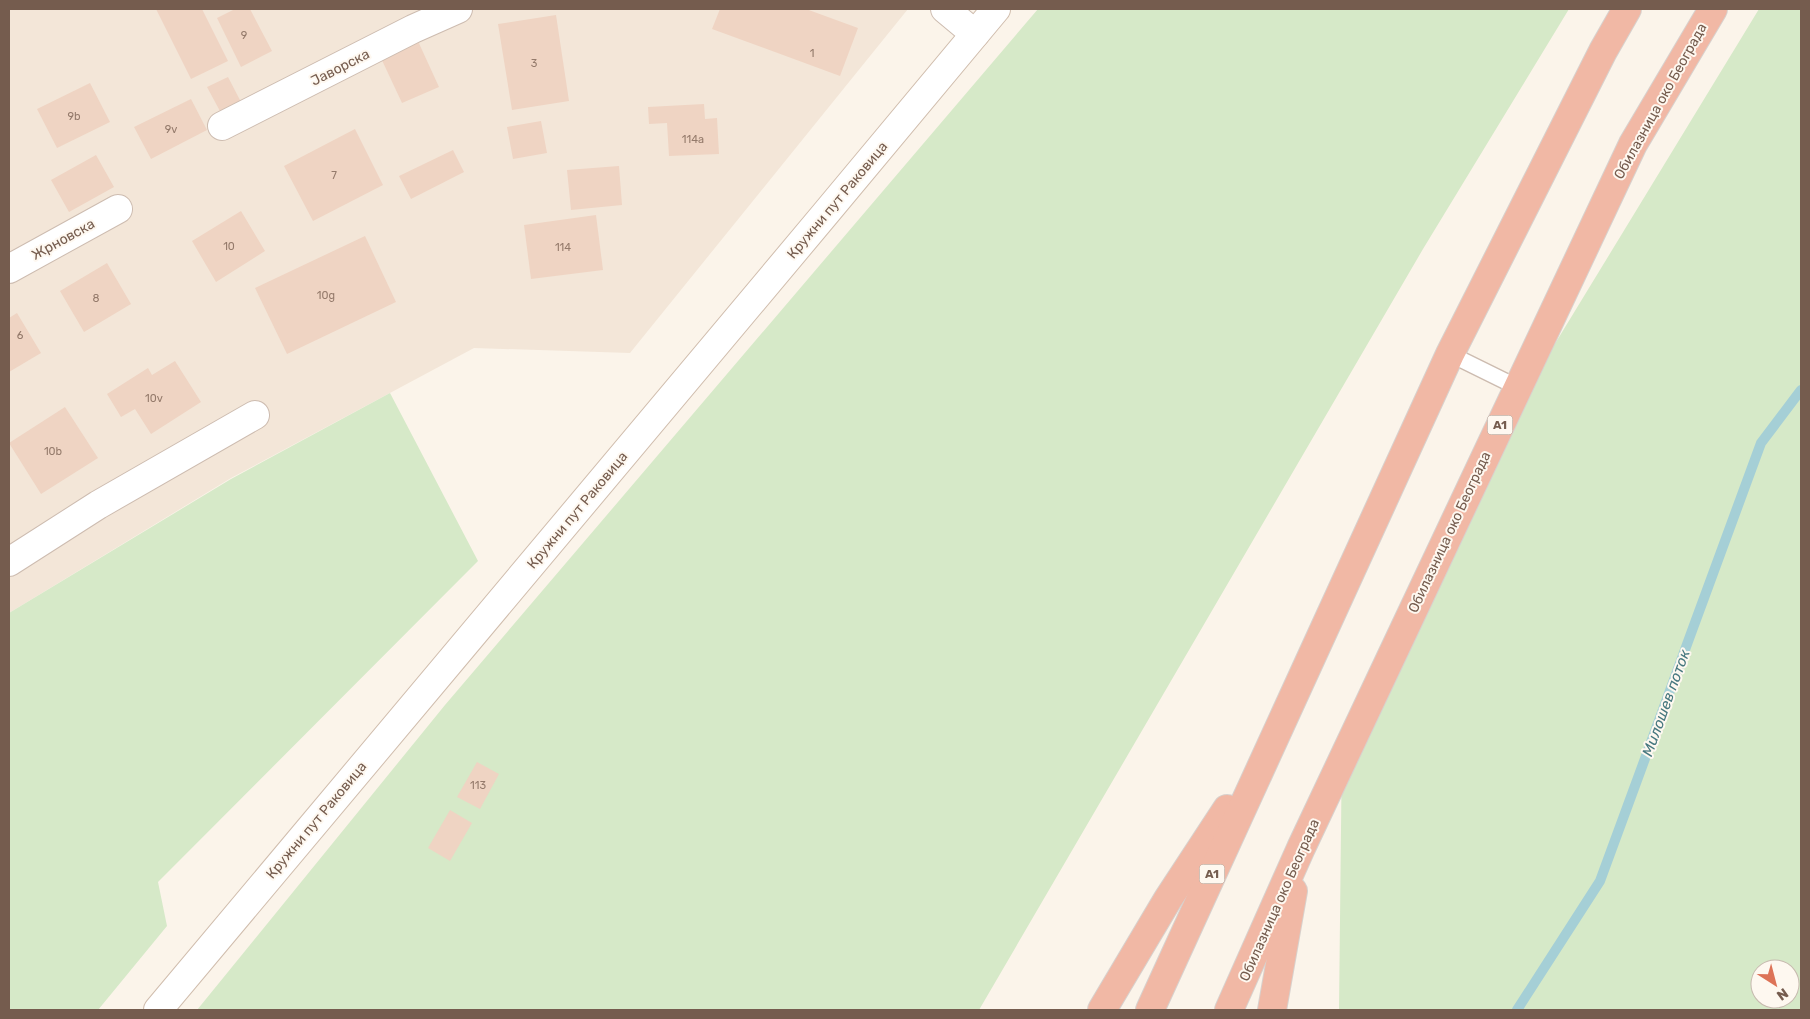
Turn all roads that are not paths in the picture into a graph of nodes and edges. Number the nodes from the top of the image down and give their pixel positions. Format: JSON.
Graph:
{"nodes":[{"id":1,"x":458,"y":9,"type":"edge"},
{"id":2,"x":945,"y":9,"type":"edge"},
{"id":3,"x":996,"y":9,"type":"edge"},
{"id":4,"x":1626,"y":9,"type":"edge"},
{"id":5,"x":1712,"y":9,"type":"edge"},
{"id":6,"x":975,"y":34,"type":"junction"},
{"id":7,"x":222,"y":126,"type":"dead end"},
{"id":8,"x":118,"y":209,"type":"dead end"},
{"id":9,"x":9,"y":269,"type":"edge"},
{"id":10,"x":1450,"y":354,"type":"junction"},
{"id":11,"x":1517,"y":387,"type":"junction"},
{"id":12,"x":255,"y":415,"type":"dead end"},
{"id":13,"x":9,"y":562,"type":"edge"},
{"id":14,"x":1274,"y":737,"type":"junction"},
{"id":15,"x":1301,"y":848,"type":"junction"},
{"id":16,"x":158,"y":1010,"type":"edge"},
{"id":17,"x":1102,"y":1010,"type":"edge"},
{"id":18,"x":1150,"y":1010,"type":"edge"},
{"id":19,"x":1230,"y":1010,"type":"edge"},
{"id":20,"x":1272,"y":1010,"type":"edge"}],
"edges":[{"from":1,"to":7,"type":"main road","name":"Јаворска"},
{"from":2,"to":6,"type":"main road"},
{"from":3,"to":6,"type":"main road","name":"Кружни пут Раковица"},
{"from":4,"to":10,"type":"highway","number":"A1"},
{"from":5,"to":11,"type":"highway","name":"Обилазница око Београда","number":"A1"},
{"from":6,"to":16,"type":"main road","name":"Кружни пут Раковица"},
{"from":8,"to":9,"type":"main road","name":"Жрновска"},
{"from":10,"to":11,"type":"lane"},
{"from":10,"to":14,"type":"highway","number":"A1"},
{"from":11,"to":15,"type":"highway","name":"Обилазница око Београда","number":"A1"},
{"from":12,"to":13,"type":"main road"},
{"from":14,"to":17,"type":"highway"},
{"from":14,"to":18,"type":"highway","number":"A1"},
{"from":15,"to":19,"type":"highway","name":"Обилазница око Београда","number":"A1"},
{"from":15,"to":20,"type":"highway"}]}
